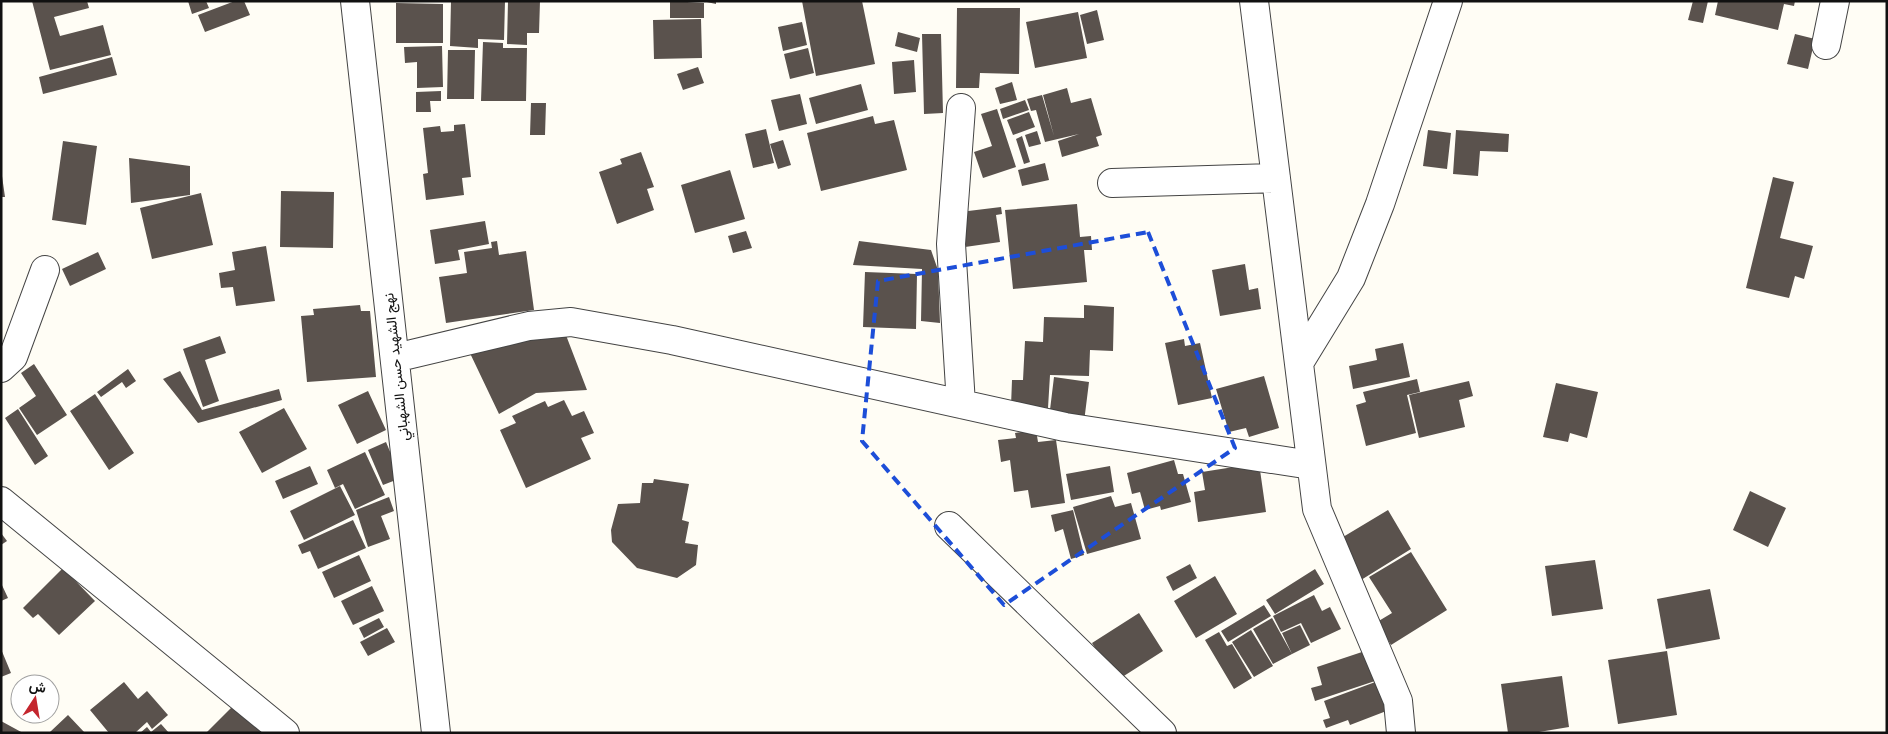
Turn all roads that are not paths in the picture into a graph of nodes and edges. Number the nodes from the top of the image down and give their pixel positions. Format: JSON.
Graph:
{"nodes":[{"id":1,"x":355,"y":1,"type":"edge"},
{"id":2,"x":1254,"y":1,"type":"edge"},
{"id":3,"x":1448,"y":1,"type":"edge"},
{"id":4,"x":1835,"y":1,"type":"edge"},
{"id":5,"x":1826,"y":45,"type":"dead end"},
{"id":6,"x":961,"y":108,"type":"dead end"},
{"id":7,"x":1276,"y":178,"type":"junction"},
{"id":8,"x":1112,"y":183,"type":"dead end"},
{"id":9,"x":44,"y":270,"type":"dead end"},
{"id":10,"x":395,"y":358,"type":"junction"},
{"id":11,"x":1299,"y":363,"type":"junction"},
{"id":12,"x":1,"y":368,"type":"edge"},
{"id":13,"x":961,"y":404,"type":"junction"},
{"id":14,"x":1311,"y":465,"type":"junction"},
{"id":15,"x":1,"y":501,"type":"edge"},
{"id":16,"x":949,"y":526,"type":"dead end"},
{"id":17,"x":286,"y":733,"type":"edge"},
{"id":18,"x":436,"y":733,"type":"edge"},
{"id":19,"x":1162,"y":733,"type":"edge"},
{"id":20,"x":1401,"y":733,"type":"edge"}],
"edges":[{"from":1,"to":10,"type":"street","name":"نهج الشهيد حسن الشهباني"},
{"from":2,"to":7,"type":"street"},
{"from":3,"to":11,"type":"street"},
{"from":4,"to":5,"type":"street"},
{"from":6,"to":13,"type":"street"},
{"from":7,"to":8,"type":"street"},
{"from":7,"to":11,"type":"street"},
{"from":9,"to":12,"type":"street"},
{"from":10,"to":13,"type":"street"},
{"from":10,"to":18,"type":"street","name":"نهج الشهيد حسن الشهباني"},
{"from":11,"to":14,"type":"street"},
{"from":13,"to":14,"type":"street"},
{"from":14,"to":20,"type":"street"},
{"from":15,"to":17,"type":"street"},
{"from":16,"to":19,"type":"street"}]}
